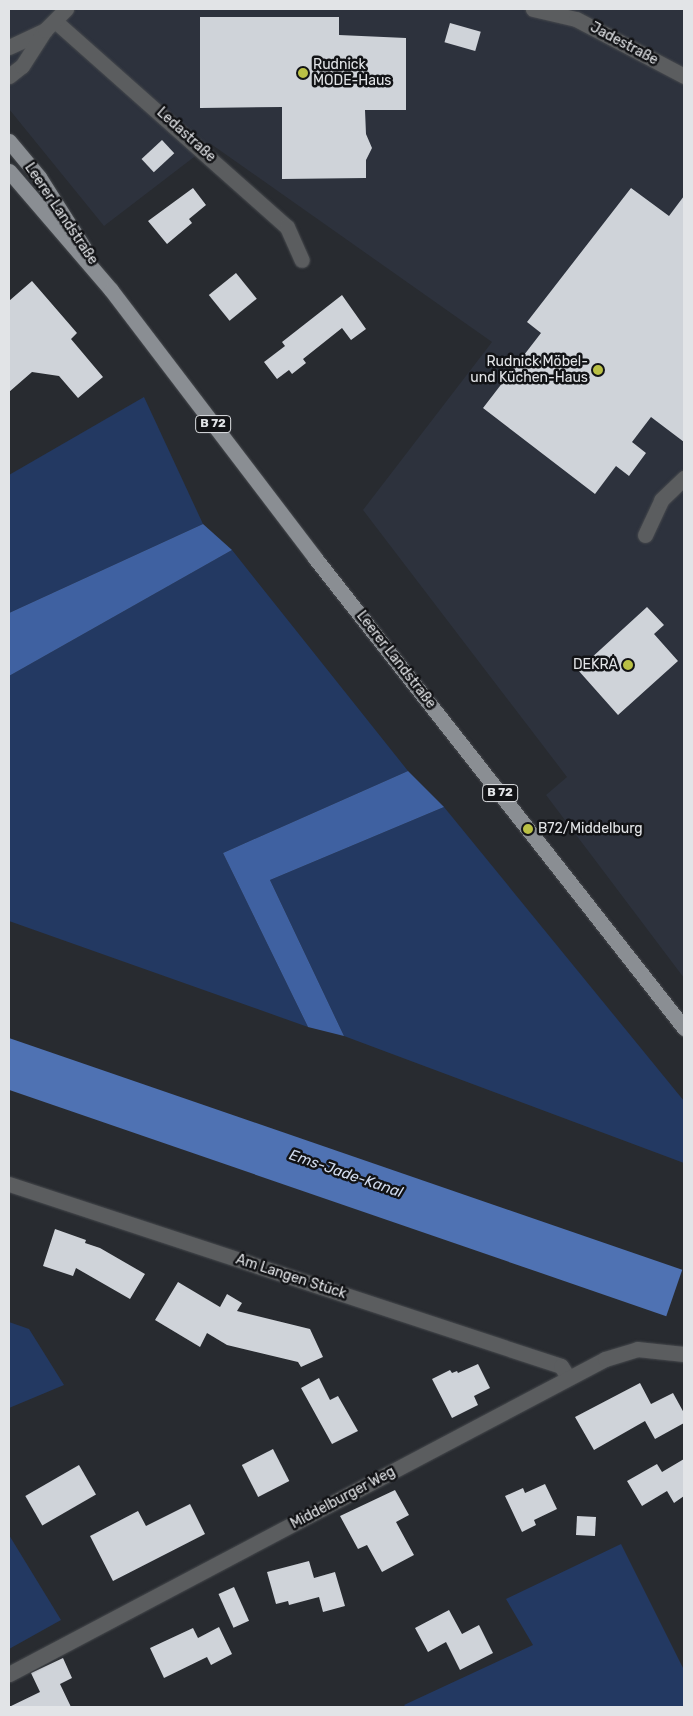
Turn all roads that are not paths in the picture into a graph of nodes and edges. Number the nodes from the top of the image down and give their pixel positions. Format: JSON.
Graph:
{"nodes":[{"id":1,"x":66,"y":9,"type":"edge"},
{"id":2,"x":533,"y":9,"type":"edge"},
{"id":3,"x":50,"y":26,"type":"junction"},
{"id":4,"x":9,"y":47,"type":"edge"},
{"id":5,"x":9,"y":76,"type":"edge"},
{"id":6,"x":684,"y":76,"type":"edge"},
{"id":7,"x":9,"y":141,"type":"edge"},
{"id":8,"x":9,"y":171,"type":"edge"},
{"id":9,"x":302,"y":260,"type":"dead end"},
{"id":10,"x":111,"y":290,"type":"junction"},
{"id":11,"x":684,"y":478,"type":"edge"},
{"id":12,"x":645,"y":535,"type":"dead end"},
{"id":13,"x":684,"y":1028,"type":"edge"},
{"id":14,"x":9,"y":1184,"type":"edge"},
{"id":15,"x":684,"y":1354,"type":"edge"},
{"id":16,"x":568,"y":1377,"type":"junction"},
{"id":17,"x":9,"y":1674,"type":"edge"}],
"edges":[{"from":1,"to":3,"type":"street"},
{"from":2,"to":6,"type":"street","name":"Jadestraße"},
{"from":3,"to":4,"type":"street"},
{"from":3,"to":5,"type":"street"},
{"from":3,"to":9,"type":"street","name":"Ledastraße"},
{"from":7,"to":10,"type":"main road","name":"Leerer Landstraße","number":"B 72"},
{"from":8,"to":10,"type":"main road","name":"Leerer Landstraße","number":"B 72"},
{"from":10,"to":13,"type":"main road","name":"Leerer Landstraße","number":"B 72"},
{"from":11,"to":12,"type":"street"},
{"from":14,"to":16,"type":"street","name":"Am Langen Stück"},
{"from":15,"to":16,"type":"street","name":"Middelburger Weg"},
{"from":16,"to":17,"type":"street","name":"Middelburger Weg"}]}
